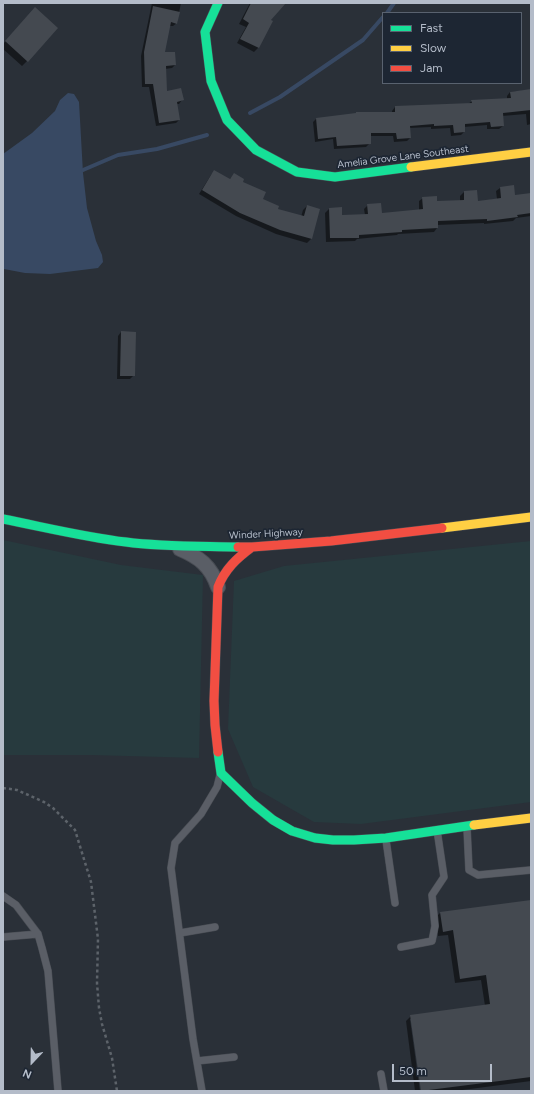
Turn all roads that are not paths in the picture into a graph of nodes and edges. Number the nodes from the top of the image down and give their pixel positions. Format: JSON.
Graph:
{"nodes":[{"id":1,"x":218,"y":3,"type":"edge"},
{"id":2,"x":531,"y":152,"type":"edge"},
{"id":3,"x":531,"y":517,"type":"edge"},
{"id":4,"x":3,"y":519,"type":"edge"},
{"id":5,"x":172,"y":545,"type":"junction"},
{"id":6,"x":252,"y":547,"type":"junction"},
{"id":7,"x":218,"y":587,"type":"junction"},
{"id":8,"x":221,"y":773,"type":"junction"},
{"id":9,"x":531,"y":818,"type":"edge"},
{"id":10,"x":467,"y":826,"type":"junction"},
{"id":11,"x":437,"y":830,"type":"junction"},
{"id":12,"x":386,"y":838,"type":"junction"},
{"id":13,"x":531,"y":870,"type":"edge"},
{"id":14,"x":3,"y":896,"type":"edge"},
{"id":15,"x":395,"y":903,"type":"dead end"},
{"id":16,"x":215,"y":927,"type":"dead end"},
{"id":17,"x":180,"y":933,"type":"junction"},
{"id":18,"x":38,"y":934,"type":"junction"},
{"id":19,"x":3,"y":937,"type":"edge"},
{"id":20,"x":401,"y":947,"type":"dead end"},
{"id":21,"x":234,"y":1057,"type":"dead end"},
{"id":22,"x":197,"y":1061,"type":"junction"},
{"id":23,"x":381,"y":1074,"type":"dead end"},
{"id":24,"x":58,"y":1091,"type":"edge"},
{"id":25,"x":202,"y":1091,"type":"edge"},
{"id":26,"x":384,"y":1091,"type":"edge"}],
"edges":[{"from":1,"to":2,"type":"street","name":"Amelia Grove Lane Southeast"},
{"from":3,"to":6,"type":"street","name":"Winder Highway"},
{"from":4,"to":5,"type":"street","name":"Winder Highway"},
{"from":5,"to":6,"type":"street","name":"Winder Highway"},
{"from":5,"to":7,"type":"street"},
{"from":6,"to":7,"type":"street"},
{"from":7,"to":8,"type":"street"},
{"from":8,"to":12,"type":"street"},
{"from":8,"to":17,"type":"lane"},
{"from":9,"to":10,"type":"street"},
{"from":10,"to":11,"type":"street"},
{"from":10,"to":13,"type":"lane"},
{"from":11,"to":12,"type":"street"},
{"from":11,"to":20,"type":"lane"},
{"from":12,"to":15,"type":"lane"},
{"from":14,"to":18,"type":"lane"},
{"from":16,"to":17,"type":"lane"},
{"from":17,"to":22,"type":"lane"},
{"from":18,"to":19,"type":"lane"},
{"from":18,"to":24,"type":"lane"},
{"from":21,"to":22,"type":"lane"},
{"from":22,"to":25,"type":"lane"},
{"from":23,"to":26,"type":"lane"}]}
